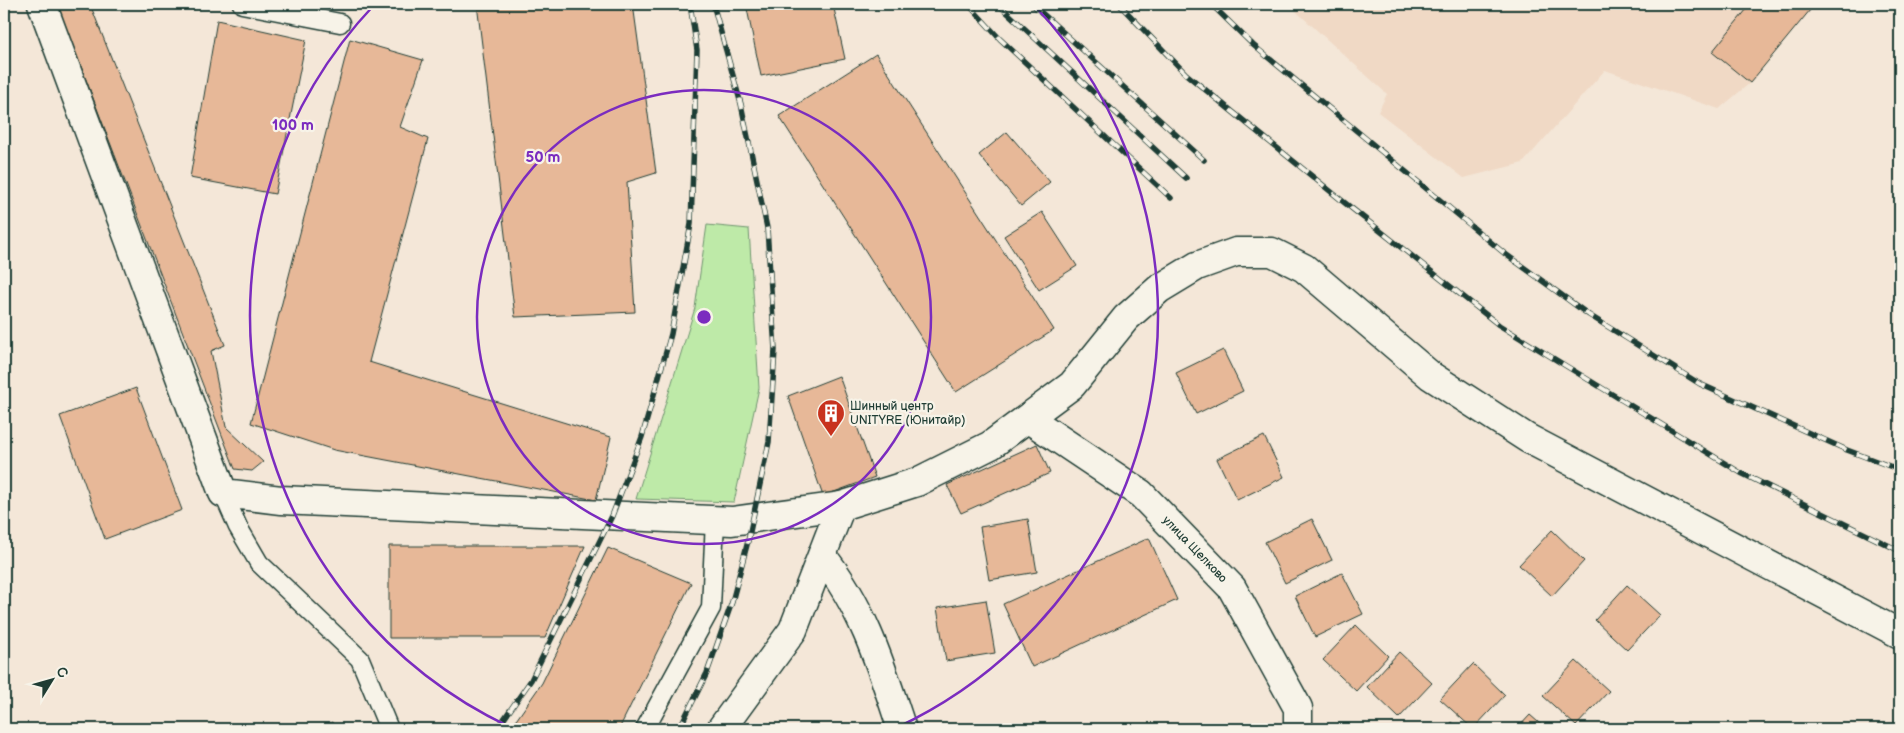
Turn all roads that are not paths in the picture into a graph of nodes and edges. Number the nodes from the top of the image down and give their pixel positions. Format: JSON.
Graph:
{"nodes":[{"id":1,"x":42,"y":4,"type":"edge"},
{"id":2,"x":242,"y":4,"type":"edge"},
{"id":3,"x":340,"y":24,"type":"dead end"},
{"id":4,"x":1028,"y":419,"type":"junction"},
{"id":5,"x":223,"y":493,"type":"junction"},
{"id":6,"x":841,"y":506,"type":"junction"},
{"id":7,"x":715,"y":520,"type":"junction"},
{"id":8,"x":822,"y":556,"type":"junction"},
{"id":9,"x":1900,"y":634,"type":"edge"},
{"id":10,"x":389,"y":729,"type":"edge"},
{"id":11,"x":645,"y":729,"type":"edge"},
{"id":12,"x":721,"y":729,"type":"edge"},
{"id":13,"x":902,"y":729,"type":"edge"},
{"id":14,"x":1298,"y":729,"type":"edge"}],
"edges":[{"from":1,"to":5,"type":"street"},
{"from":2,"to":3,"type":"lane"},
{"from":4,"to":6,"type":"street"},
{"from":4,"to":9,"type":"street"},
{"from":4,"to":14,"type":"street","name":"улица Щелково"},
{"from":5,"to":7,"type":"street"},
{"from":5,"to":10,"type":"lane"},
{"from":6,"to":7,"type":"street"},
{"from":6,"to":8,"type":"street"},
{"from":7,"to":11,"type":"lane"},
{"from":8,"to":12,"type":"street"},
{"from":8,"to":13,"type":"street"}]}
